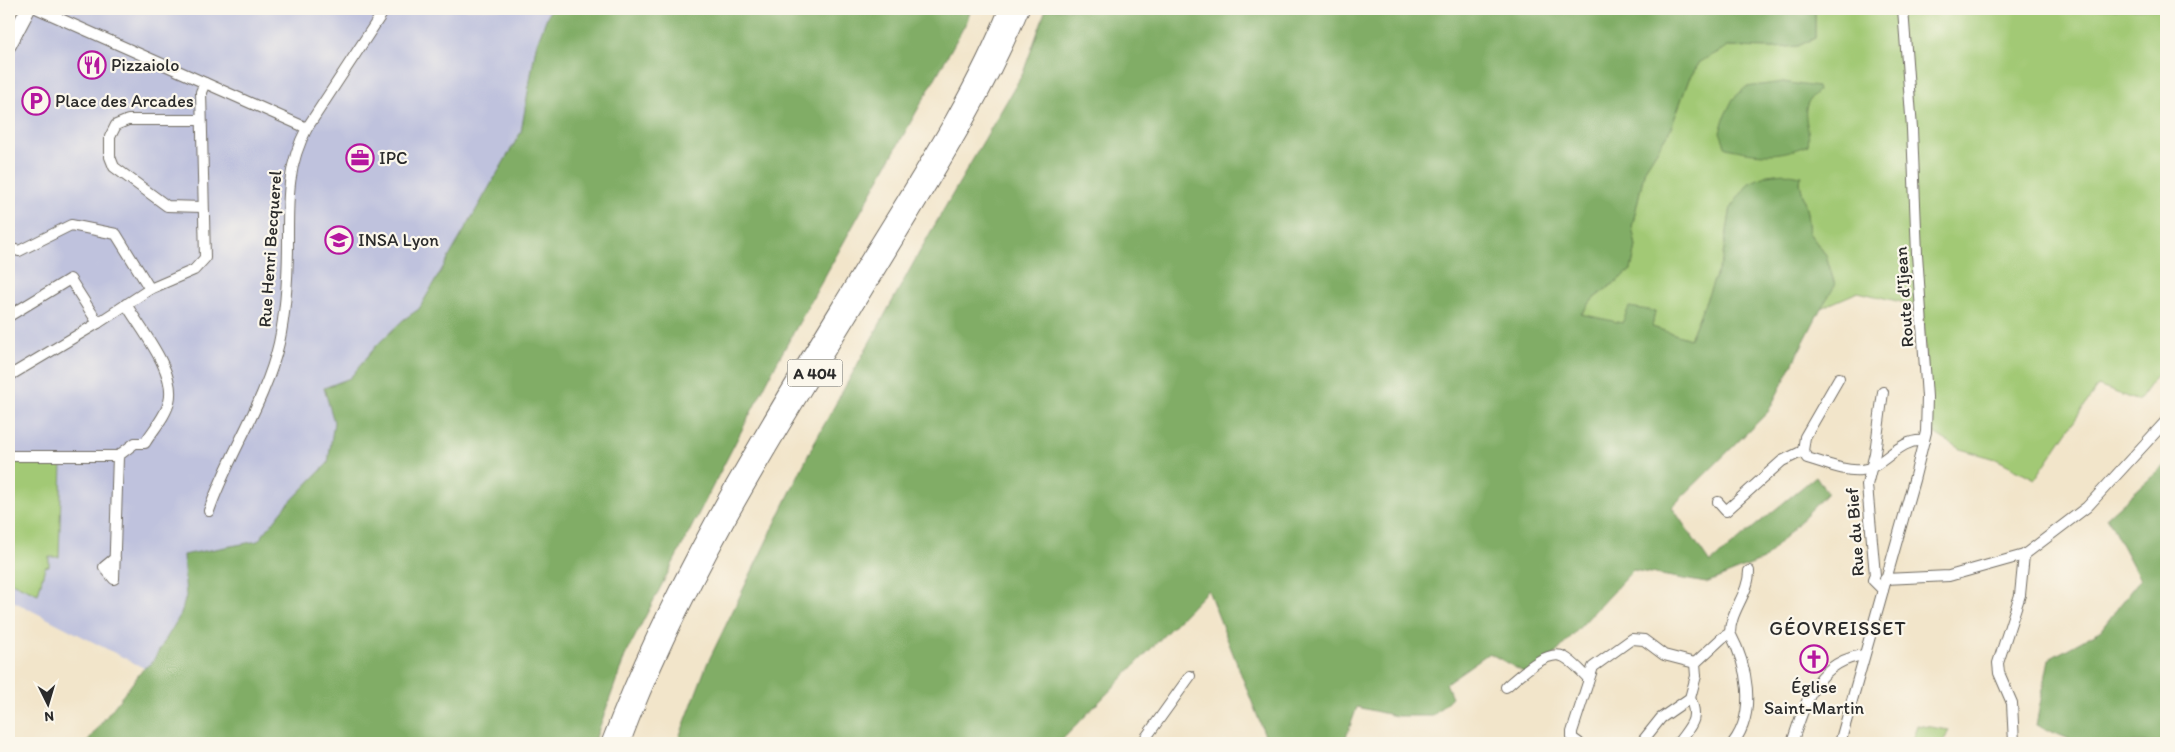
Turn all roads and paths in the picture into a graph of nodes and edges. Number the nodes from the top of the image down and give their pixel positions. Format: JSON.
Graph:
{"nodes":[{"id":1,"x":385,"y":9,"type":"edge"},
{"id":2,"x":1008,"y":9,"type":"edge"},
{"id":3,"x":1021,"y":9,"type":"edge"},
{"id":4,"x":1903,"y":9,"type":"edge"},
{"id":5,"x":27,"y":10,"type":"edge"},
{"id":6,"x":9,"y":45,"type":"edge"},
{"id":7,"x":205,"y":83,"type":"junction"},
{"id":8,"x":201,"y":120,"type":"junction"},
{"id":9,"x":307,"y":128,"type":"junction"},
{"id":10,"x":203,"y":207,"type":"junction"},
{"id":11,"x":9,"y":248,"type":"edge"},
{"id":12,"x":150,"y":289,"type":"junction"},
{"id":13,"x":126,"y":304,"type":"junction"},
{"id":14,"x":9,"y":316,"type":"edge"},
{"id":15,"x":98,"y":322,"type":"junction"},
{"id":16,"x":9,"y":376,"type":"edge"},
{"id":17,"x":1839,"y":378,"type":"dead end"},
{"id":18,"x":1884,"y":392,"type":"dead end"},
{"id":19,"x":2166,"y":421,"type":"edge"},
{"id":20,"x":1924,"y":442,"type":"junction"},
{"id":21,"x":1803,"y":451,"type":"junction"},
{"id":22,"x":9,"y":456,"type":"edge"},
{"id":23,"x":118,"y":456,"type":"junction"},
{"id":24,"x":1870,"y":468,"type":"junction"},
{"id":25,"x":1718,"y":502,"type":"dead end"},
{"id":26,"x":209,"y":511,"type":"dead end"},
{"id":27,"x":2024,"y":555,"type":"junction"},
{"id":28,"x":115,"y":558,"type":"dead end"},
{"id":29,"x":1749,"y":571,"type":"dead end"},
{"id":30,"x":1885,"y":579,"type":"junction"},
{"id":31,"x":1883,"y":590,"type":"junction"},
{"id":32,"x":1730,"y":634,"type":"junction"},
{"id":33,"x":1864,"y":655,"type":"junction"},
{"id":34,"x":1695,"y":663,"type":"junction"},
{"id":35,"x":1190,"y":676,"type":"dead end"},
{"id":36,"x":1588,"y":678,"type":"junction"},
{"id":37,"x":1506,"y":687,"type":"dead end"},
{"id":38,"x":1690,"y":698,"type":"junction"},
{"id":39,"x":1572,"y":742,"type":"edge"},
{"id":40,"x":609,"y":743,"type":"edge"},
{"id":41,"x":622,"y":743,"type":"edge"},
{"id":42,"x":1142,"y":743,"type":"edge"},
{"id":43,"x":1641,"y":743,"type":"edge"},
{"id":44,"x":1678,"y":743,"type":"edge"},
{"id":45,"x":1733,"y":743,"type":"edge"},
{"id":46,"x":1792,"y":743,"type":"edge"},
{"id":47,"x":1840,"y":743,"type":"edge"},
{"id":48,"x":2014,"y":743,"type":"edge"}],
"edges":[{"from":1,"to":9,"type":"street","name":"Rue Henri Becquerel"},
{"from":2,"to":40,"type":"highway","number":"A 404"},
{"from":3,"to":41,"type":"highway","number":"A 404"},
{"from":4,"to":20,"type":"street","name":"Route d'Ijean"},
{"from":5,"to":6,"type":"main road"},
{"from":5,"to":7,"type":"street"},
{"from":7,"to":8,"type":"street"},
{"from":7,"to":9,"type":"street"},
{"from":8,"to":10,"type":"street"},
{"from":8,"to":10,"type":"street"},
{"from":9,"to":26,"type":"street","name":"Rue Henri Becquerel"},
{"from":10,"to":12,"type":"street"},
{"from":11,"to":12,"type":"street"},
{"from":12,"to":13,"type":"street"},
{"from":13,"to":15,"type":"street"},
{"from":13,"to":23,"type":"street"},
{"from":14,"to":15,"type":"street"},
{"from":15,"to":16,"type":"street"},
{"from":17,"to":21,"type":"street"},
{"from":18,"to":24,"type":"street","name":"Rue du Bief"},
{"from":19,"to":27,"type":"street"},
{"from":20,"to":24,"type":"street","name":"Rue du Bief"},
{"from":20,"to":30,"type":"street","name":"Route d'Ijean"},
{"from":21,"to":24,"type":"street"},
{"from":21,"to":25,"type":"street"},
{"from":22,"to":23,"type":"street"},
{"from":23,"to":28,"type":"street"},
{"from":24,"to":31,"type":"street","name":"Rue du Bief"},
{"from":27,"to":30,"type":"street"},
{"from":27,"to":48,"type":"street"},
{"from":29,"to":32,"type":"street"},
{"from":30,"to":31,"type":"street","name":"Route d'Ijean"},
{"from":31,"to":33,"type":"street","name":"Route d'Ijean"},
{"from":32,"to":34,"type":"street"},
{"from":32,"to":45,"type":"street"},
{"from":33,"to":46,"type":"street"},
{"from":33,"to":47,"type":"street","name":"Route d'Ijean"},
{"from":34,"to":36,"type":"street"},
{"from":34,"to":38,"type":"street"},
{"from":35,"to":42,"type":"street"},
{"from":36,"to":37,"type":"street"},
{"from":36,"to":39,"type":"street"},
{"from":38,"to":43,"type":"street"},
{"from":38,"to":44,"type":"street"}]}
